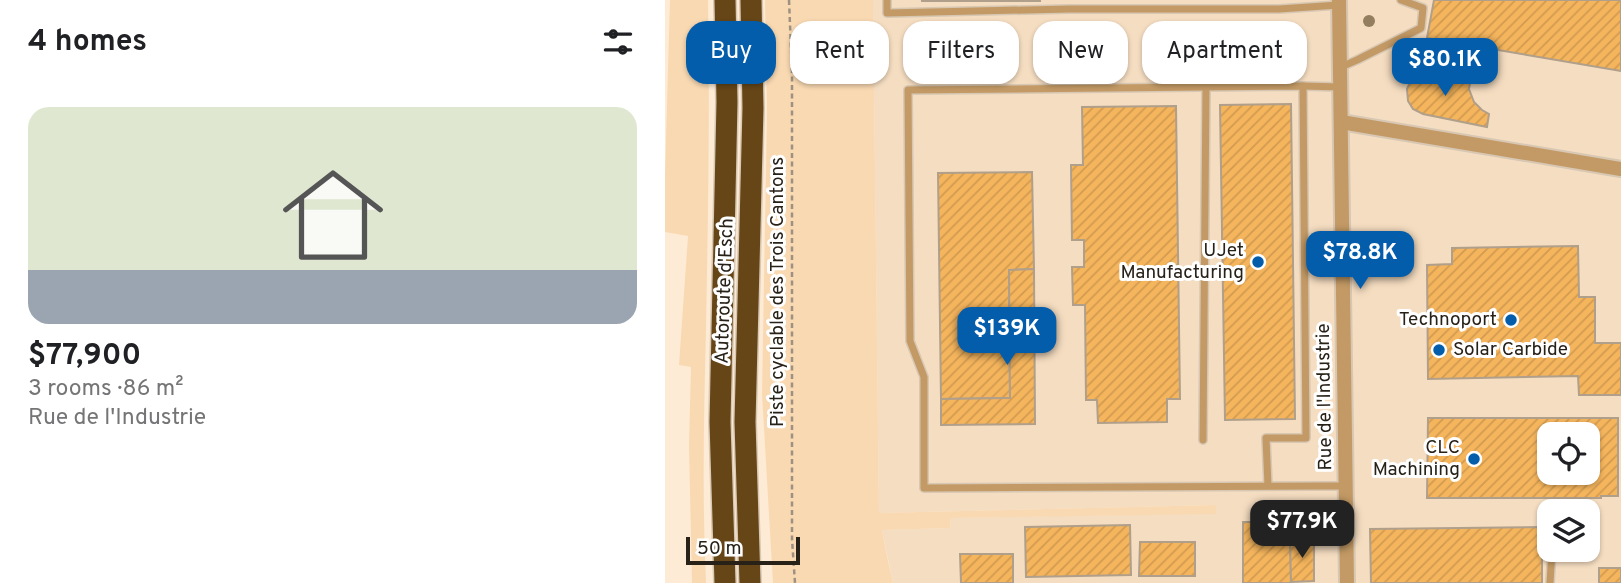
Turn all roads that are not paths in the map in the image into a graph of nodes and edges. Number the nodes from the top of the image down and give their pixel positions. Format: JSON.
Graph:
{"nodes":[{"id":1,"x":725,"y":0,"type":"edge"},
{"id":2,"x":751,"y":0,"type":"edge"},
{"id":3,"x":887,"y":0,"type":"edge"},
{"id":4,"x":1401,"y":0,"type":"edge"},
{"id":5,"x":1339,"y":3,"type":"edge"},
{"id":6,"x":1340,"y":67,"type":"junction"},
{"id":7,"x":1303,"y":86,"type":"junction"},
{"id":8,"x":1206,"y":87,"type":"junction"},
{"id":9,"x":1340,"y":87,"type":"junction"},
{"id":10,"x":1341,"y":122,"type":"junction"},
{"id":11,"x":1621,"y":169,"type":"edge"},
{"id":12,"x":745,"y":422,"type":"junction"},
{"id":13,"x":1203,"y":440,"type":"dead end"},
{"id":14,"x":1268,"y":486,"type":"junction"},
{"id":15,"x":1345,"y":486,"type":"junction"},
{"id":16,"x":1551,"y":562,"type":"edge"},
{"id":17,"x":725,"y":583,"type":"edge"},
{"id":18,"x":750,"y":583,"type":"edge"},
{"id":19,"x":761,"y":583,"type":"edge"},
{"id":20,"x":1347,"y":583,"type":"edge"},
{"id":21,"x":1550,"y":583,"type":"edge"}],
"edges":[{"from":1,"to":17,"type":"highway","name":"Autoroute d'Esch"},
{"from":2,"to":12,"type":"highway","name":"Autoroute d'Esch"},
{"from":3,"to":5,"type":"lane"},
{"from":4,"to":6,"type":"lane"},
{"from":5,"to":6,"type":"street","name":"Rue de l'Industrie"},
{"from":6,"to":9,"type":"street","name":"Rue de l'Industrie"},
{"from":7,"to":8,"type":"lane"},
{"from":7,"to":9,"type":"lane"},
{"from":7,"to":14,"type":"lane"},
{"from":8,"to":13,"type":"lane"},
{"from":8,"to":14,"type":"lane"},
{"from":9,"to":10,"type":"street","name":"Rue de l'Industrie"},
{"from":10,"to":11,"type":"street"},
{"from":10,"to":15,"type":"street","name":"Rue de l'Industrie"},
{"from":12,"to":18,"type":"highway","name":"Autoroute d'Esch"},
{"from":12,"to":19,"type":"highway"},
{"from":14,"to":15,"type":"lane"},
{"from":15,"to":20,"type":"street","name":"Rue de l'Industrie"},
{"from":16,"to":21,"type":"lane"}]}
